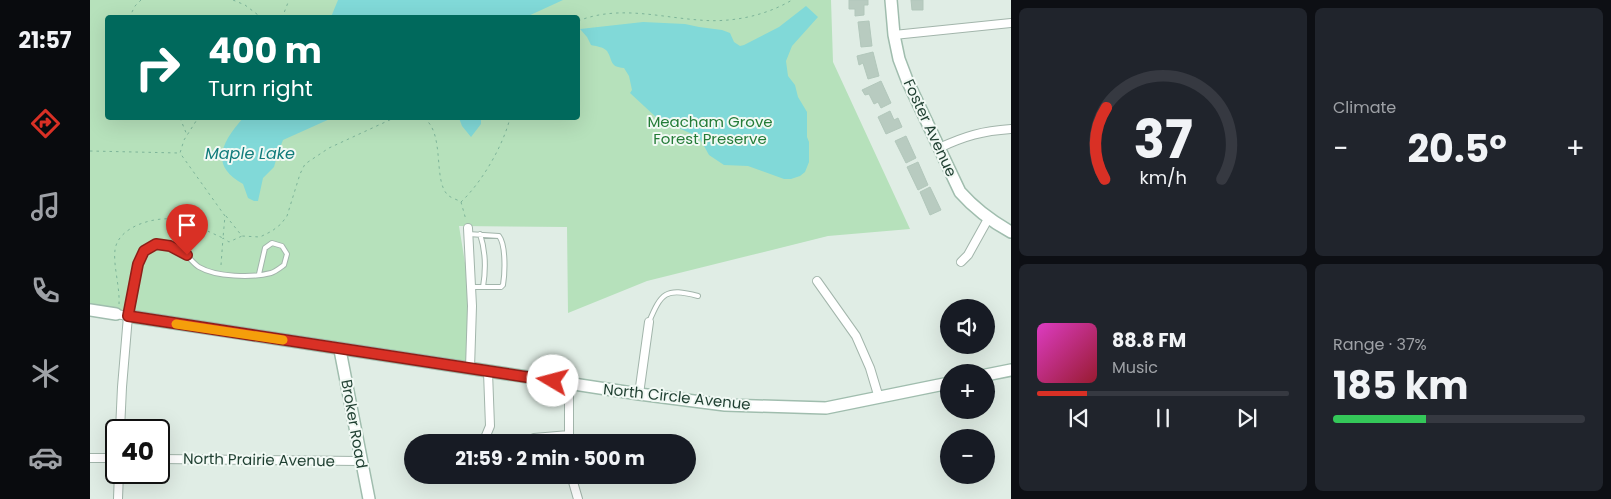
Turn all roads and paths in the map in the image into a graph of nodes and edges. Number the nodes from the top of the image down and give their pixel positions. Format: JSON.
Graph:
{"nodes":[{"id":1,"x":141,"y":0,"type":"edge"},
{"id":2,"x":233,"y":0,"type":"edge"},
{"id":3,"x":289,"y":0,"type":"edge"},
{"id":4,"x":792,"y":0,"type":"edge"},
{"id":5,"x":891,"y":0,"type":"edge"},
{"id":6,"x":130,"y":15,"type":"edge"},
{"id":7,"x":258,"y":15,"type":"edge"},
{"id":8,"x":283,"y":15,"type":"edge"},
{"id":9,"x":580,"y":20,"type":"edge"},
{"id":10,"x":1011,"y":23,"type":"edge"},
{"id":11,"x":894,"y":35,"type":"junction"},
{"id":12,"x":181,"y":120,"type":"edge"},
{"id":13,"x":197,"y":120,"type":"edge"},
{"id":14,"x":390,"y":120,"type":"edge"},
{"id":15,"x":428,"y":120,"type":"edge"},
{"id":16,"x":509,"y":120,"type":"edge"},
{"id":17,"x":1011,"y":129,"type":"edge"},
{"id":18,"x":187,"y":136,"type":"junction"},
{"id":19,"x":939,"y":148,"type":"junction"},
{"id":20,"x":90,"y":151,"type":"edge"},
{"id":21,"x":180,"y":153,"type":"junction"},
{"id":22,"x":461,"y":202,"type":"junction"},
{"id":23,"x":225,"y":216,"type":"junction"},
{"id":24,"x":988,"y":219,"type":"junction"},
{"id":25,"x":468,"y":231,"type":"junction"},
{"id":26,"x":1011,"y":232,"type":"edge"},
{"id":27,"x":480,"y":234,"type":"junction"},
{"id":28,"x":242,"y":236,"type":"junction"},
{"id":29,"x":223,"y":238,"type":"junction"},
{"id":30,"x":960,"y":262,"type":"dead end"},
{"id":31,"x":221,"y":264,"type":"dead end"},
{"id":32,"x":259,"y":274,"type":"junction"},
{"id":33,"x":817,"y":282,"type":"dead end"},
{"id":34,"x":471,"y":287,"type":"junction"},
{"id":35,"x":483,"y":287,"type":"junction"},
{"id":36,"x":698,"y":296,"type":"dead end"},
{"id":37,"x":90,"y":310,"type":"edge"},
{"id":38,"x":121,"y":313,"type":"junction"},
{"id":39,"x":649,"y":322,"type":"joint"},
{"id":40,"x":340,"y":350,"type":"junction"},
{"id":41,"x":470,"y":368,"type":"junction"},
{"id":42,"x":1011,"y":370,"type":"edge"},
{"id":43,"x":488,"y":372,"type":"junction"},
{"id":44,"x":995,"y":373,"type":"edge"},
{"id":45,"x":569,"y":384,"type":"junction"},
{"id":46,"x":940,"y":385,"type":"edge"},
{"id":47,"x":639,"y":394,"type":"junction"},
{"id":48,"x":879,"y":398,"type":"junction"},
{"id":49,"x":121,"y":419,"type":"edge"},
{"id":50,"x":487,"y":434,"type":"edge"},
{"id":51,"x":569,"y":434,"type":"edge"},
{"id":52,"x":90,"y":458,"type":"edge"},
{"id":53,"x":105,"y":458,"type":"edge"},
{"id":54,"x":170,"y":459,"type":"edge"},
{"id":55,"x":360,"y":461,"type":"junction"},
{"id":56,"x":119,"y":484,"type":"edge"},
{"id":57,"x":574,"y":484,"type":"edge"},
{"id":58,"x":118,"y":499,"type":"edge"},
{"id":59,"x":368,"y":499,"type":"edge"},
{"id":60,"x":578,"y":499,"type":"edge"}],
"edges":[{"from":1,"to":6,"type":"path"},
{"from":2,"to":7,"type":"path"},
{"from":3,"to":8,"type":"path"},
{"from":4,"to":9,"type":"path"},
{"from":5,"to":11,"type":"street","name":"Foster Avenue"},
{"from":10,"to":11,"type":"street"},
{"from":11,"to":19,"type":"street","name":"Foster Avenue"},
{"from":12,"to":18,"type":"path"},
{"from":13,"to":18,"type":"path"},
{"from":14,"to":28,"type":"path"},
{"from":15,"to":22,"type":"path"},
{"from":16,"to":22,"type":"path"},
{"from":17,"to":19,"type":"street"},
{"from":18,"to":21,"type":"path"},
{"from":19,"to":24,"type":"street","name":"Foster Avenue"},
{"from":20,"to":21,"type":"path"},
{"from":21,"to":23,"type":"path"},
{"from":22,"to":25,"type":"path"},
{"from":23,"to":28,"type":"path"},
{"from":23,"to":29,"type":"path"},
{"from":24,"to":26,"type":"street","name":"Foster Avenue"},
{"from":24,"to":30,"type":"street"},
{"from":25,"to":27,"type":"lane"},
{"from":25,"to":34,"type":"street"},
{"from":27,"to":35,"type":"lane"},
{"from":27,"to":35,"type":"lane"},
{"from":28,"to":29,"type":"path"},
{"from":29,"to":31,"type":"path"},
{"from":29,"to":38,"type":"path"},
{"from":32,"to":32,"type":"lane"},
{"from":32,"to":38,"type":"lane"},
{"from":33,"to":48,"type":"street"},
{"from":34,"to":35,"type":"lane"},
{"from":34,"to":41,"type":"street"},
{"from":36,"to":39,"type":"lane"},
{"from":37,"to":38,"type":"street","name":"North Circle Avenue"},
{"from":38,"to":40,"type":"street","name":"North Circle Avenue"},
{"from":38,"to":49,"type":"street"},
{"from":39,"to":47,"type":"street"},
{"from":40,"to":41,"type":"street","name":"North Circle Avenue"},
{"from":40,"to":55,"type":"street","name":"Broker Road"},
{"from":41,"to":43,"type":"street","name":"North Circle Avenue"},
{"from":42,"to":44,"type":"street"},
{"from":43,"to":45,"type":"street","name":"North Circle Avenue"},
{"from":43,"to":50,"type":"street"},
{"from":45,"to":47,"type":"street","name":"North Circle Avenue"},
{"from":45,"to":51,"type":"street"},
{"from":46,"to":48,"type":"street","name":"North Circle Avenue"},
{"from":47,"to":48,"type":"street","name":"North Circle Avenue"},
{"from":52,"to":53,"type":"street"},
{"from":54,"to":55,"type":"street","name":"North Prairie Avenue"},
{"from":55,"to":59,"type":"street","name":"Broker Road"},
{"from":56,"to":58,"type":"street"},
{"from":57,"to":60,"type":"street"}]}
